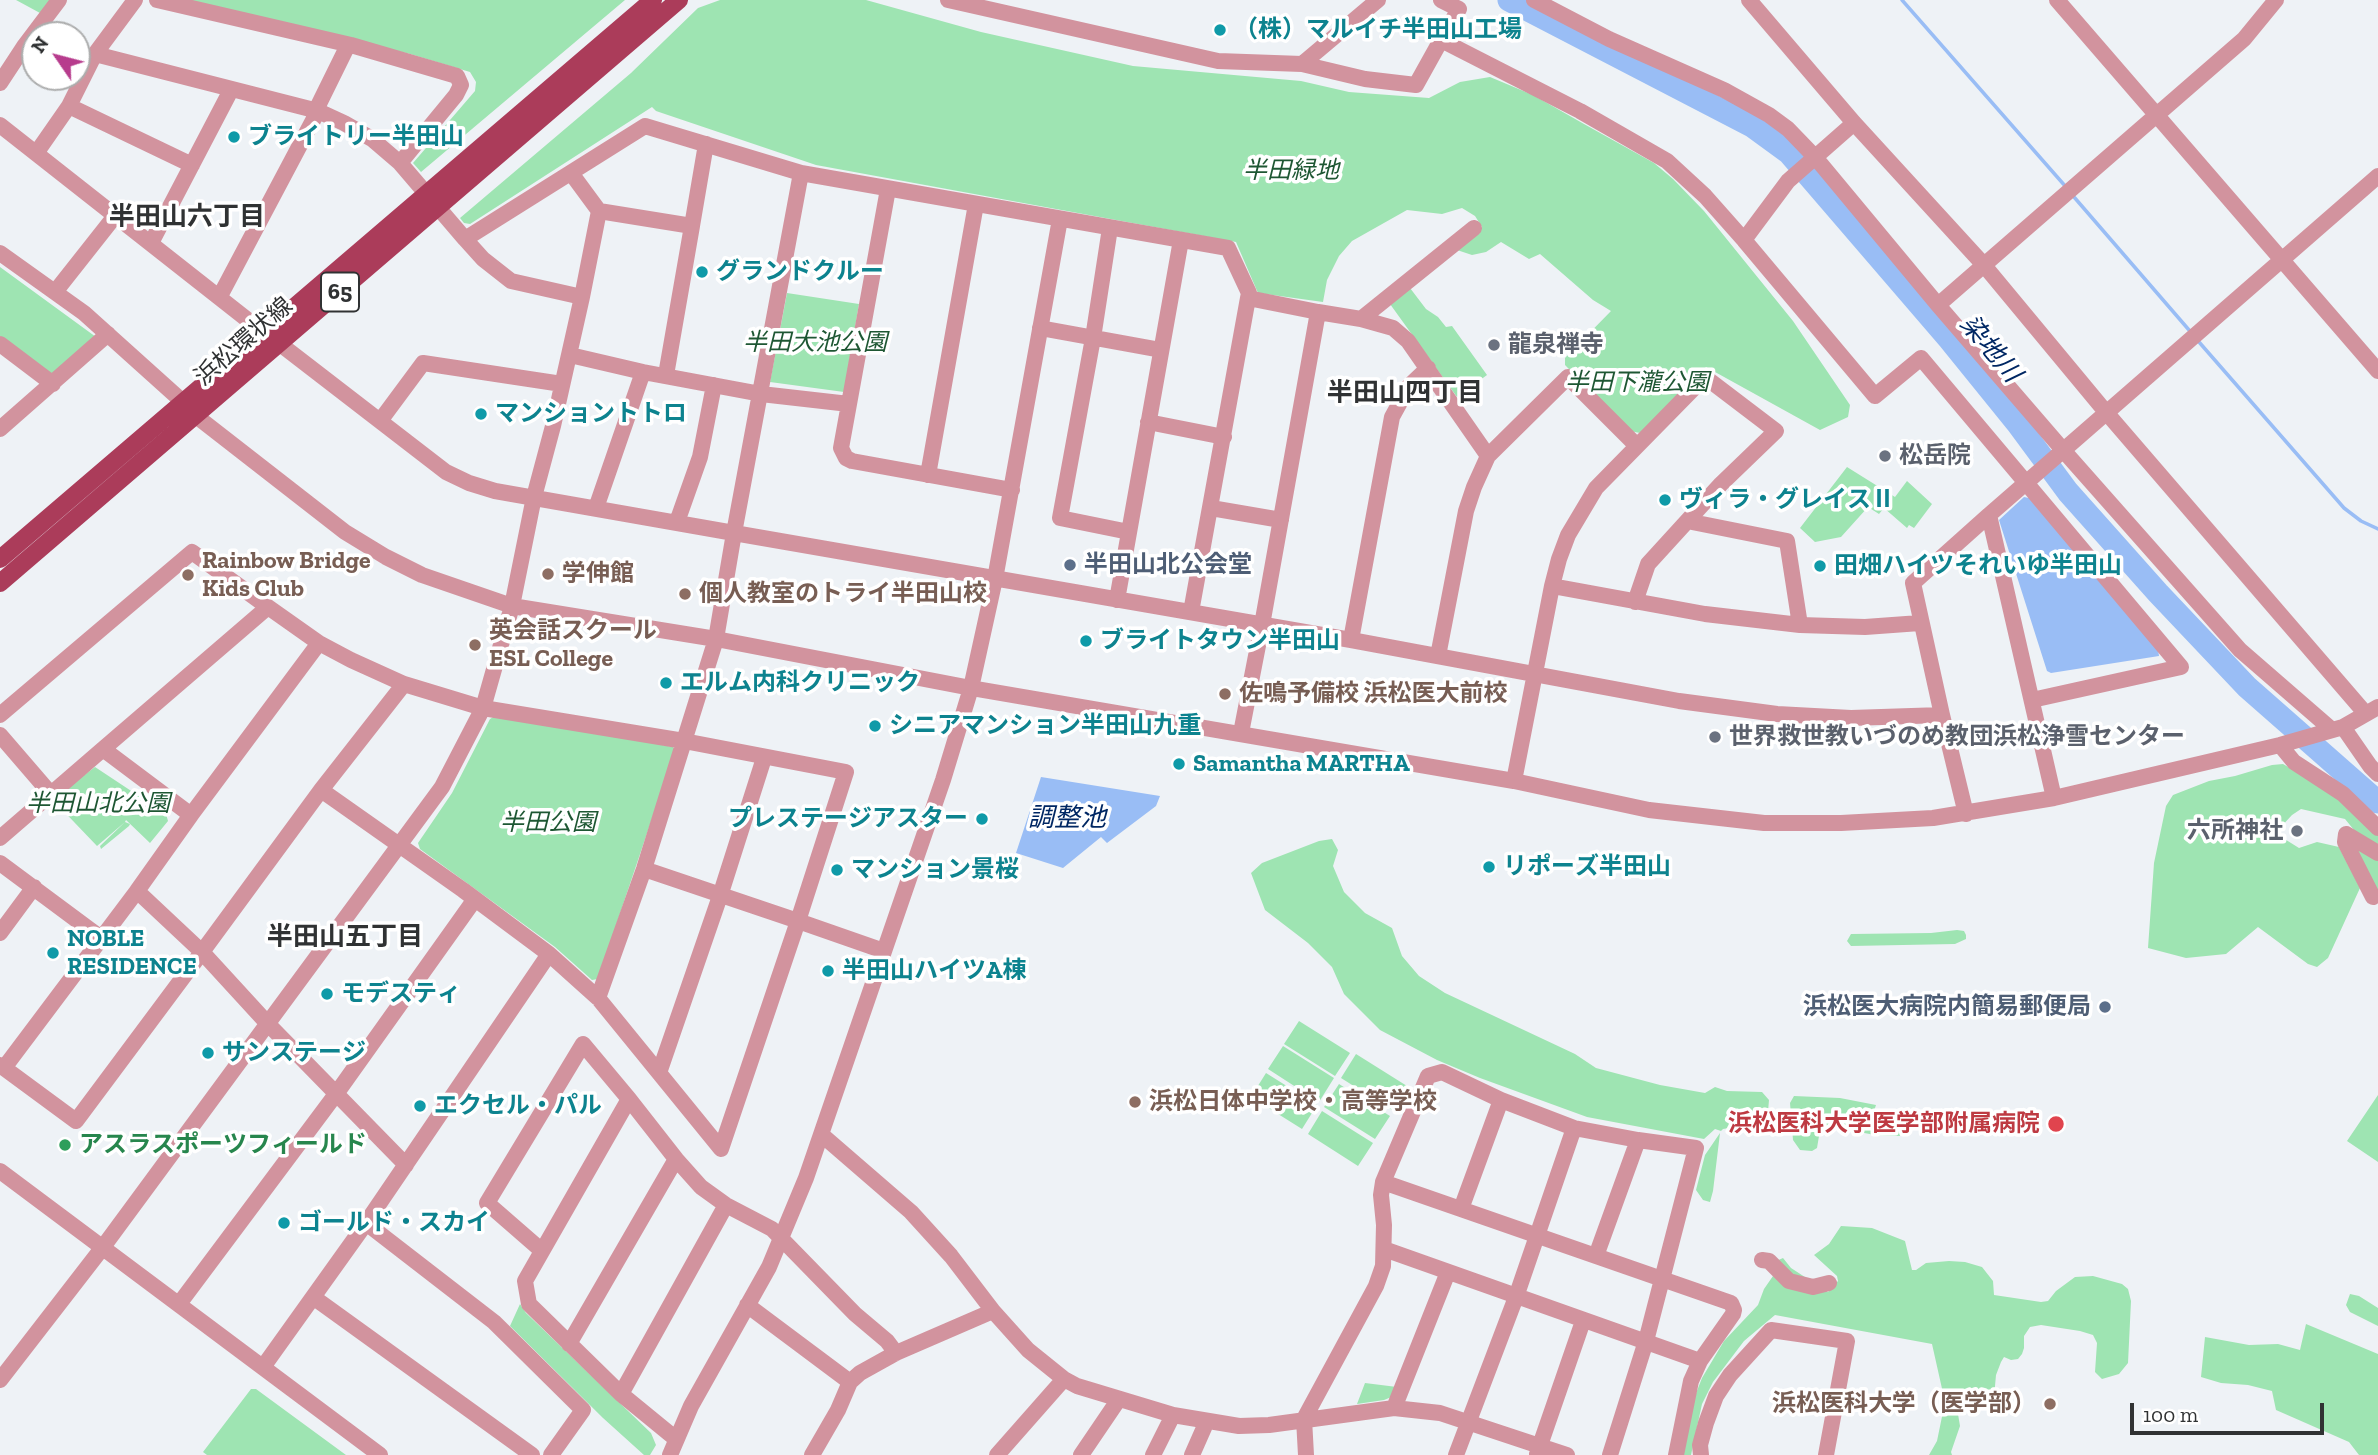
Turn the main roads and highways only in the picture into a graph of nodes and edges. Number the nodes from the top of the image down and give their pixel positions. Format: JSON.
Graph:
{"nodes":[{"id":1,"x":653,"y":0,"type":"edge"},
{"id":2,"x":678,"y":0,"type":"edge"},
{"id":3,"x":0,"y":559,"type":"edge"},
{"id":4,"x":0,"y":583,"type":"edge"}],
"edges":[{"from":1,"to":3,"type":"main road","name":"浜松環状線","number":"65"},
{"from":2,"to":4,"type":"main road","name":"浜松環状線","number":"65"}]}
